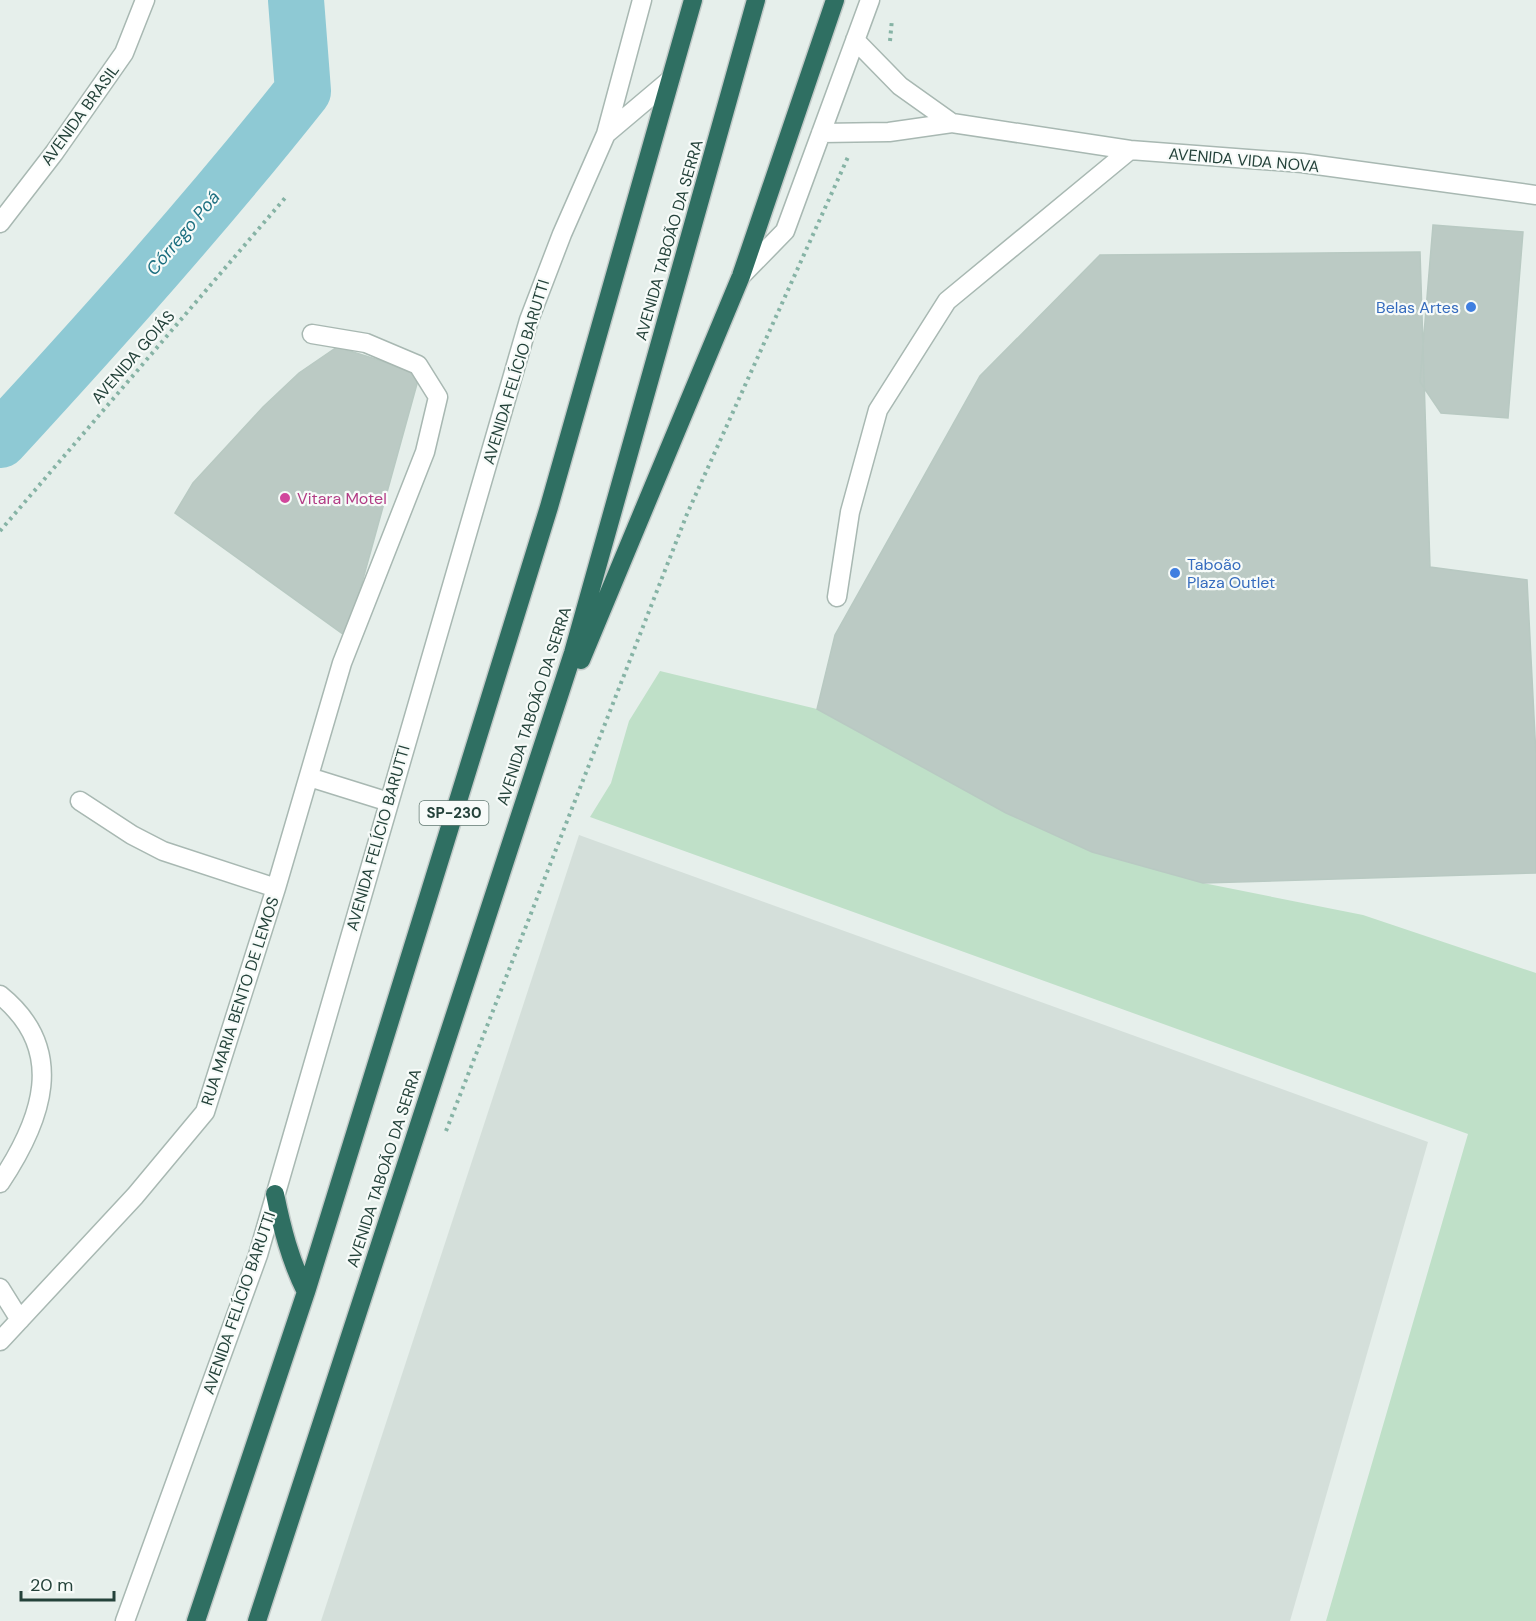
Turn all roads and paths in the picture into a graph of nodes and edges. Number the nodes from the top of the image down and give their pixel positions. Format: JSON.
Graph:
{"nodes":[{"id":1,"x":145,"y":0,"type":"edge"},
{"id":2,"x":642,"y":0,"type":"edge"},
{"id":3,"x":693,"y":0,"type":"edge"},
{"id":4,"x":756,"y":0,"type":"edge"},
{"id":5,"x":835,"y":0,"type":"edge"},
{"id":6,"x":870,"y":0,"type":"edge"},
{"id":7,"x":894,"y":11,"type":"dead end"},
{"id":8,"x":855,"y":40,"type":"junction"},
{"id":9,"x":888,"y":72,"type":"junction"},
{"id":10,"x":670,"y":80,"type":"junction"},
{"id":11,"x":952,"y":123,"type":"junction"},
{"id":12,"x":866,"y":132,"type":"junction"},
{"id":13,"x":821,"y":133,"type":"junction"},
{"id":14,"x":606,"y":134,"type":"junction"},
{"id":15,"x":1130,"y":150,"type":"junction"},
{"id":16,"x":1536,"y":195,"type":"edge"},
{"id":17,"x":285,"y":198,"type":"dead end"},
{"id":18,"x":0,"y":223,"type":"edge"},
{"id":19,"x":741,"y":276,"type":"junction"},
{"id":20,"x":312,"y":333,"type":"dead end"},
{"id":21,"x":0,"y":531,"type":"edge"},
{"id":22,"x":837,"y":597,"type":"dead end"},
{"id":23,"x":309,"y":777,"type":"junction"},
{"id":24,"x":530,"y":780,"type":"junction"},
{"id":25,"x":80,"y":801,"type":"dead end"},
{"id":26,"x":389,"y":802,"type":"junction"},
{"id":27,"x":276,"y":888,"type":"junction"},
{"id":28,"x":0,"y":995,"type":"edge"},
{"id":29,"x":441,"y":1142,"type":"dead end"},
{"id":30,"x":0,"y":1183,"type":"edge"},
{"id":31,"x":275,"y":1194,"type":"junction"},
{"id":32,"x":0,"y":1288,"type":"edge"},
{"id":33,"x":306,"y":1292,"type":"junction"},
{"id":34,"x":20,"y":1320,"type":"junction"},
{"id":35,"x":0,"y":1341,"type":"edge"},
{"id":36,"x":125,"y":1621,"type":"edge"},
{"id":37,"x":196,"y":1621,"type":"edge"},
{"id":38,"x":257,"y":1621,"type":"edge"}],
"edges":[{"from":1,"to":18,"type":"street","name":"AVENIDA BRASIL"},
{"from":2,"to":14,"type":"street"},
{"from":3,"to":10,"type":"highway","number":"SP-230"},
{"from":4,"to":24,"type":"highway","name":"AVENIDA TABOÃO DA SERRA"},
{"from":5,"to":19,"type":"highway"},
{"from":6,"to":8,"type":"street"},
{"from":7,"to":9,"type":"path"},
{"from":8,"to":9,"type":"street","name":"AVENIDA VIDA NOVA"},
{"from":8,"to":13,"type":"street"},
{"from":9,"to":11,"type":"street","name":"AVENIDA VIDA NOVA"},
{"from":10,"to":14,"type":"street","name":"AVENIDA FELÍCIO BARUTTI"},
{"from":10,"to":33,"type":"highway","number":"SP-230"},
{"from":11,"to":12,"type":"street","name":"AVENIDA VIDA NOVA"},
{"from":11,"to":15,"type":"street","name":"AVENIDA VIDA NOVA"},
{"from":12,"to":13,"type":"street","name":"AVENIDA VIDA NOVA"},
{"from":12,"to":29,"type":"path"},
{"from":13,"to":19,"type":"street"},
{"from":14,"to":26,"type":"street","name":"AVENIDA FELÍCIO BARUTTI"},
{"from":15,"to":16,"type":"street","name":"AVENIDA VIDA NOVA"},
{"from":15,"to":22,"type":"street"},
{"from":17,"to":21,"type":"path","name":"AVENIDA GOIÁS"},
{"from":19,"to":24,"type":"highway"},
{"from":20,"to":23,"type":"street","name":"RUA MARIA BENTO DE LEMOS"},
{"from":23,"to":26,"type":"street"},
{"from":23,"to":27,"type":"street","name":"RUA MARIA BENTO DE LEMOS"},
{"from":24,"to":38,"type":"highway","name":"AVENIDA TABOÃO DA SERRA"},
{"from":25,"to":27,"type":"street"},
{"from":26,"to":31,"type":"street","name":"AVENIDA FELÍCIO BARUTTI"},
{"from":27,"to":34,"type":"street","name":"RUA MARIA BENTO DE LEMOS"},
{"from":28,"to":30,"type":"street"},
{"from":31,"to":33,"type":"highway"},
{"from":31,"to":36,"type":"street","name":"AVENIDA FELÍCIO BARUTTI"},
{"from":32,"to":34,"type":"street"},
{"from":33,"to":37,"type":"highway","number":"SP-230"},
{"from":34,"to":35,"type":"street","name":"RUA MARIA BENTO DE LEMOS"}]}
